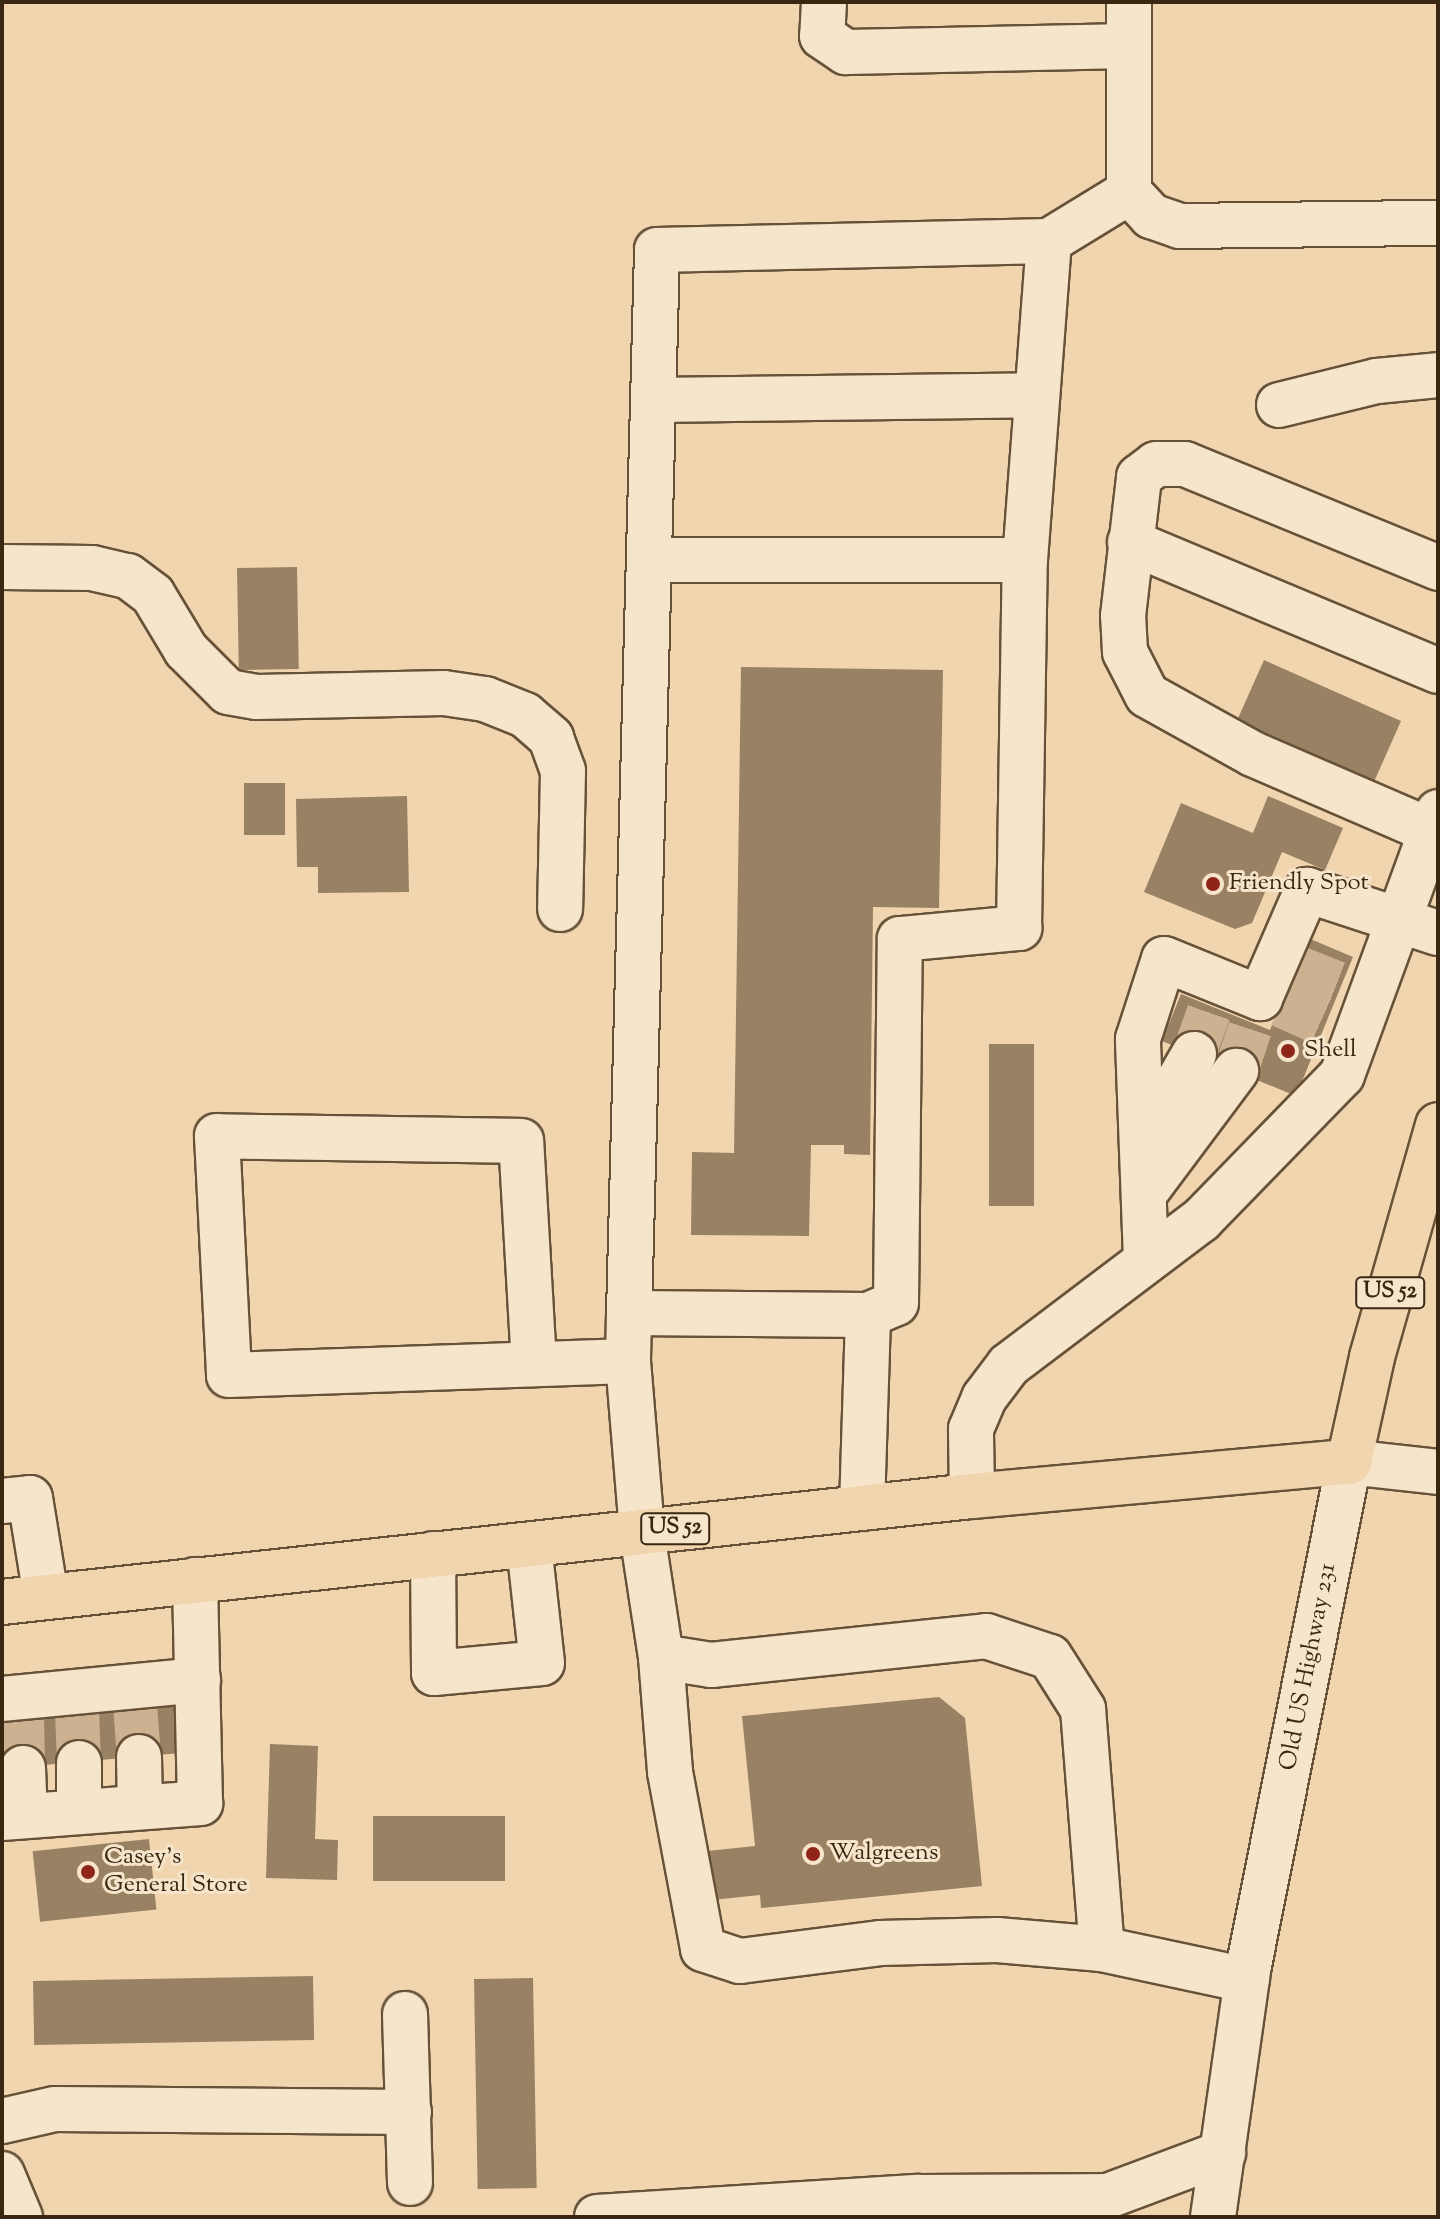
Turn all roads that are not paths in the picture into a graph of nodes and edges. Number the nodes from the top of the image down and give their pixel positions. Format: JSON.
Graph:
{"nodes":[{"id":1,"x":824,"y":2,"type":"edge"},
{"id":2,"x":1129,"y":2,"type":"edge"},
{"id":3,"x":1129,"y":46,"type":"junction"},
{"id":4,"x":1129,"y":192,"type":"junction"},
{"id":5,"x":1438,"y":223,"type":"edge"},
{"id":6,"x":1049,"y":241,"type":"junction"},
{"id":7,"x":1438,"y":375,"type":"edge"},
{"id":8,"x":1037,"y":395,"type":"junction"},
{"id":9,"x":655,"y":400,"type":"junction"},
{"id":10,"x":1279,"y":405,"type":"dead end"},
{"id":11,"x":1130,"y":542,"type":"junction"},
{"id":12,"x":652,"y":560,"type":"junction"},
{"id":13,"x":1025,"y":560,"type":"junction"},
{"id":14,"x":2,"y":567,"type":"edge"},
{"id":15,"x":1438,"y":568,"type":"edge"},
{"id":16,"x":1438,"y":671,"type":"edge"},
{"id":17,"x":1434,"y":821,"type":"edge"},
{"id":18,"x":560,"y":909,"type":"dead end"},
{"id":19,"x":1397,"y":919,"type":"junction"},
{"id":20,"x":1438,"y":933,"type":"edge"},
{"id":21,"x":1194,"y":1054,"type":"tunnel mouth"},
{"id":22,"x":1236,"y":1071,"type":"tunnel mouth"},
{"id":23,"x":1438,"y":1125,"type":"edge"},
{"id":24,"x":1142,"y":1144,"type":"junction"},
{"id":25,"x":1144,"y":1194,"type":"junction"},
{"id":26,"x":1146,"y":1260,"type":"junction"},
{"id":27,"x":629,"y":1313,"type":"junction"},
{"id":28,"x":868,"y":1315,"type":"junction"},
{"id":29,"x":628,"y":1361,"type":"junction"},
{"id":30,"x":534,"y":1364,"type":"junction"},
{"id":31,"x":1349,"y":1462,"type":"junction"},
{"id":32,"x":1438,"y":1472,"type":"edge"},
{"id":33,"x":972,"y":1496,"type":"junction"},
{"id":34,"x":2,"y":1501,"type":"edge"},
{"id":35,"x":862,"y":1508,"type":"junction"},
{"id":36,"x":642,"y":1533,"type":"junction"},
{"id":37,"x":529,"y":1545,"type":"junction"},
{"id":38,"x":433,"y":1554,"type":"junction"},
{"id":39,"x":195,"y":1580,"type":"junction"},
{"id":40,"x":46,"y":1597,"type":"junction"},
{"id":41,"x":2,"y":1602,"type":"edge"},
{"id":42,"x":661,"y":1657,"type":"junction"},
{"id":43,"x":198,"y":1680,"type":"junction"},
{"id":44,"x":14,"y":1704,"type":"edge"},
{"id":45,"x":139,"y":1757,"type":"tunnel mouth"},
{"id":46,"x":79,"y":1763,"type":"tunnel mouth"},
{"id":47,"x":23,"y":1768,"type":"tunnel mouth"},
{"id":48,"x":140,"y":1807,"type":"junction"},
{"id":49,"x":79,"y":1812,"type":"junction"},
{"id":50,"x":14,"y":1817,"type":"edge"},
{"id":51,"x":1102,"y":1949,"type":"junction"},
{"id":52,"x":1247,"y":1980,"type":"junction"},
{"id":53,"x":405,"y":2014,"type":"dead end"},
{"id":54,"x":409,"y":2112,"type":"junction"},
{"id":55,"x":2,"y":2121,"type":"edge"},
{"id":56,"x":1223,"y":2153,"type":"junction"},
{"id":57,"x":2,"y":2174,"type":"edge"},
{"id":58,"x":410,"y":2183,"type":"dead end"},
{"id":59,"x":1094,"y":2206,"type":"edge"},
{"id":60,"x":20,"y":2217,"type":"edge"},
{"id":61,"x":597,"y":2217,"type":"edge"},
{"id":62,"x":1213,"y":2217,"type":"edge"}],
"edges":[{"from":1,"to":3,"type":"street"},
{"from":2,"to":3,"type":"street"},
{"from":3,"to":4,"type":"street"},
{"from":4,"to":5,"type":"street"},
{"from":4,"to":6,"type":"street"},
{"from":6,"to":8,"type":"street"},
{"from":6,"to":9,"type":"street"},
{"from":7,"to":10,"type":"street"},
{"from":8,"to":9,"type":"street"},
{"from":8,"to":13,"type":"street"},
{"from":9,"to":12,"type":"street"},
{"from":11,"to":15,"type":"street"},
{"from":11,"to":16,"type":"street"},
{"from":11,"to":17,"type":"street"},
{"from":12,"to":13,"type":"street"},
{"from":12,"to":27,"type":"street"},
{"from":13,"to":28,"type":"street"},
{"from":14,"to":18,"type":"street"},
{"from":17,"to":19,"type":"street"},
{"from":19,"to":20,"type":"street"},
{"from":19,"to":24,"type":"street"},
{"from":19,"to":26,"type":"street"},
{"from":21,"to":24,"type":"street"},
{"from":22,"to":25,"type":"street"},
{"from":23,"to":31,"type":"main road","name":"Old US Highway 231","number":"US 52"},
{"from":24,"to":25,"type":"street"},
{"from":25,"to":26,"type":"street"},
{"from":26,"to":33,"type":"street"},
{"from":27,"to":28,"type":"street"},
{"from":27,"to":29,"type":"street"},
{"from":28,"to":35,"type":"street"},
{"from":29,"to":30,"type":"street"},
{"from":29,"to":36,"type":"street"},
{"from":30,"to":30,"type":"street"},
{"from":31,"to":32,"type":"street"},
{"from":31,"to":33,"type":"main road","number":"US 52"},
{"from":31,"to":52,"type":"street","name":"Old US Highway 231"},
{"from":33,"to":35,"type":"main road","number":"US 52"},
{"from":34,"to":40,"type":"street"},
{"from":35,"to":36,"type":"main road","number":"US 52"},
{"from":36,"to":37,"type":"main road","number":"US 52"},
{"from":36,"to":42,"type":"street"},
{"from":37,"to":38,"type":"main road","number":"US 52"},
{"from":37,"to":38,"type":"street"},
{"from":38,"to":39,"type":"main road","number":"US 52"},
{"from":39,"to":40,"type":"main road","number":"US 52"},
{"from":39,"to":43,"type":"street"},
{"from":40,"to":41,"type":"main road","number":"US 52"},
{"from":42,"to":51,"type":"street"},
{"from":42,"to":51,"type":"street"},
{"from":43,"to":44,"type":"street"},
{"from":43,"to":48,"type":"street"},
{"from":45,"to":48,"type":"street"},
{"from":46,"to":49,"type":"street"},
{"from":47,"to":50,"type":"street"},
{"from":48,"to":49,"type":"street"},
{"from":49,"to":50,"type":"street"},
{"from":51,"to":52,"type":"street"},
{"from":52,"to":56,"type":"street","name":"Old US Highway 231"},
{"from":53,"to":54,"type":"street"},
{"from":54,"to":55,"type":"street"},
{"from":54,"to":58,"type":"street"},
{"from":56,"to":59,"type":"street"},
{"from":56,"to":62,"type":"street","name":"Old US Highway 231"},
{"from":57,"to":60,"type":"street"},
{"from":59,"to":61,"type":"street"}]}
